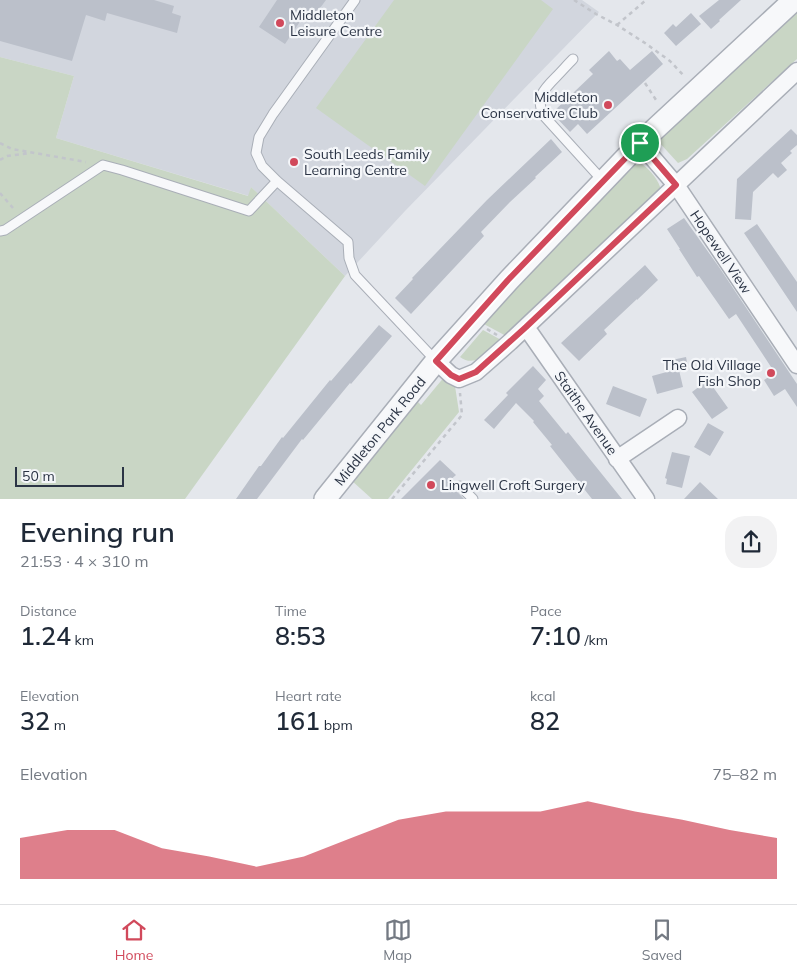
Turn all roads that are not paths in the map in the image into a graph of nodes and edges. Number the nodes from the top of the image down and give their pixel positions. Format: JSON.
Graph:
{"nodes":[{"id":1,"x":355,"y":0,"type":"edge"},
{"id":2,"x":794,"y":0,"type":"edge"},
{"id":3,"x":573,"y":59,"type":"dead end"},
{"id":4,"x":797,"y":71,"type":"edge"},
{"id":5,"x":640,"y":143,"type":"junction"},
{"id":6,"x":277,"y":181,"type":"junction"},
{"id":7,"x":603,"y":181,"type":"junction"},
{"id":8,"x":676,"y":185,"type":"junction"},
{"id":9,"x":0,"y":231,"type":"edge"},
{"id":10,"x":526,"y":327,"type":"junction"},
{"id":11,"x":436,"y":361,"type":"junction"},
{"id":12,"x":797,"y":365,"type":"edge"},
{"id":13,"x":678,"y":418,"type":"dead end"},
{"id":14,"x":617,"y":459,"type":"junction"},
{"id":15,"x":460,"y":486,"type":"dead end"},
{"id":16,"x":325,"y":499,"type":"edge"},
{"id":17,"x":473,"y":499,"type":"edge"},
{"id":18,"x":646,"y":499,"type":"edge"}],
"edges":[{"from":1,"to":6,"type":"lane"},
{"from":2,"to":5,"type":"street","name":"Middleton Park Road"},
{"from":3,"to":7,"type":"lane"},
{"from":4,"to":8,"type":"street"},
{"from":5,"to":7,"type":"street","name":"Middleton Park Road"},
{"from":5,"to":8,"type":"street","name":"Hopewell View"},
{"from":6,"to":9,"type":"lane"},
{"from":6,"to":11,"type":"lane"},
{"from":7,"to":11,"type":"street","name":"Middleton Park Road"},
{"from":8,"to":10,"type":"street"},
{"from":8,"to":12,"type":"street","name":"Hopewell View"},
{"from":10,"to":11,"type":"street"},
{"from":10,"to":14,"type":"street","name":"Staithe Avenue"},
{"from":11,"to":16,"type":"street","name":"Middleton Park Road"},
{"from":13,"to":14,"type":"street"},
{"from":14,"to":18,"type":"street","name":"Staithe Avenue"},
{"from":15,"to":17,"type":"lane"}]}
